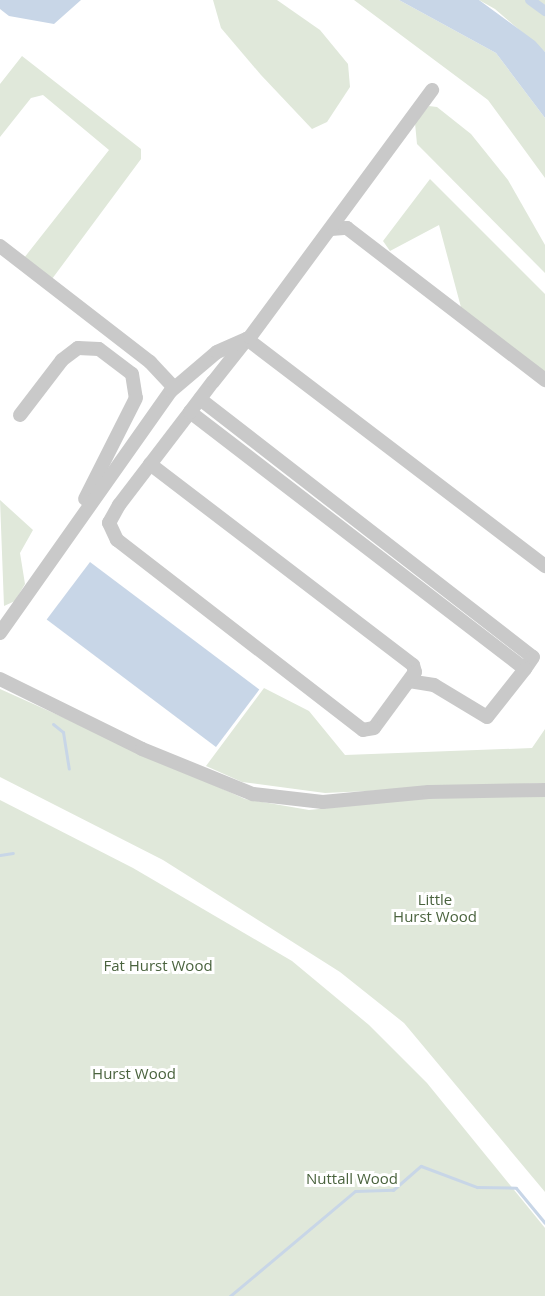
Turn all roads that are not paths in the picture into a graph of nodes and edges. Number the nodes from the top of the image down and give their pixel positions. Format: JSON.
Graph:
{"nodes":[{"id":1,"x":432,"y":90,"type":"dead end"},
{"id":2,"x":331,"y":229,"type":"junction"},
{"id":3,"x":0,"y":246,"type":"edge"},
{"id":4,"x":247,"y":339,"type":"junction"},
{"id":5,"x":545,"y":380,"type":"edge"},
{"id":6,"x":174,"y":388,"type":"junction"},
{"id":7,"x":200,"y":399,"type":"junction"},
{"id":8,"x":190,"y":412,"type":"junction"},
{"id":9,"x":20,"y":415,"type":"dead end"},
{"id":10,"x":150,"y":464,"type":"junction"},
{"id":11,"x":65,"y":534,"type":"junction"},
{"id":12,"x":545,"y":566,"type":"edge"},
{"id":13,"x":0,"y":633,"type":"edge"},
{"id":14,"x":525,"y":669,"type":"junction"},
{"id":15,"x":0,"y":679,"type":"edge"},
{"id":16,"x":409,"y":681,"type":"junction"},
{"id":17,"x":545,"y":790,"type":"edge"}],
"edges":[{"from":1,"to":2,"type":"lane"},
{"from":2,"to":4,"type":"lane"},
{"from":2,"to":5,"type":"lane"},
{"from":3,"to":6,"type":"lane"},
{"from":4,"to":6,"type":"lane"},
{"from":4,"to":7,"type":"lane"},
{"from":4,"to":12,"type":"lane"},
{"from":6,"to":11,"type":"lane"},
{"from":7,"to":8,"type":"lane"},
{"from":7,"to":14,"type":"lane"},
{"from":8,"to":10,"type":"lane"},
{"from":8,"to":14,"type":"lane"},
{"from":9,"to":11,"type":"lane"},
{"from":10,"to":16,"type":"lane"},
{"from":10,"to":16,"type":"lane"},
{"from":11,"to":13,"type":"lane"},
{"from":14,"to":16,"type":"lane"},
{"from":15,"to":17,"type":"lane"}]}
